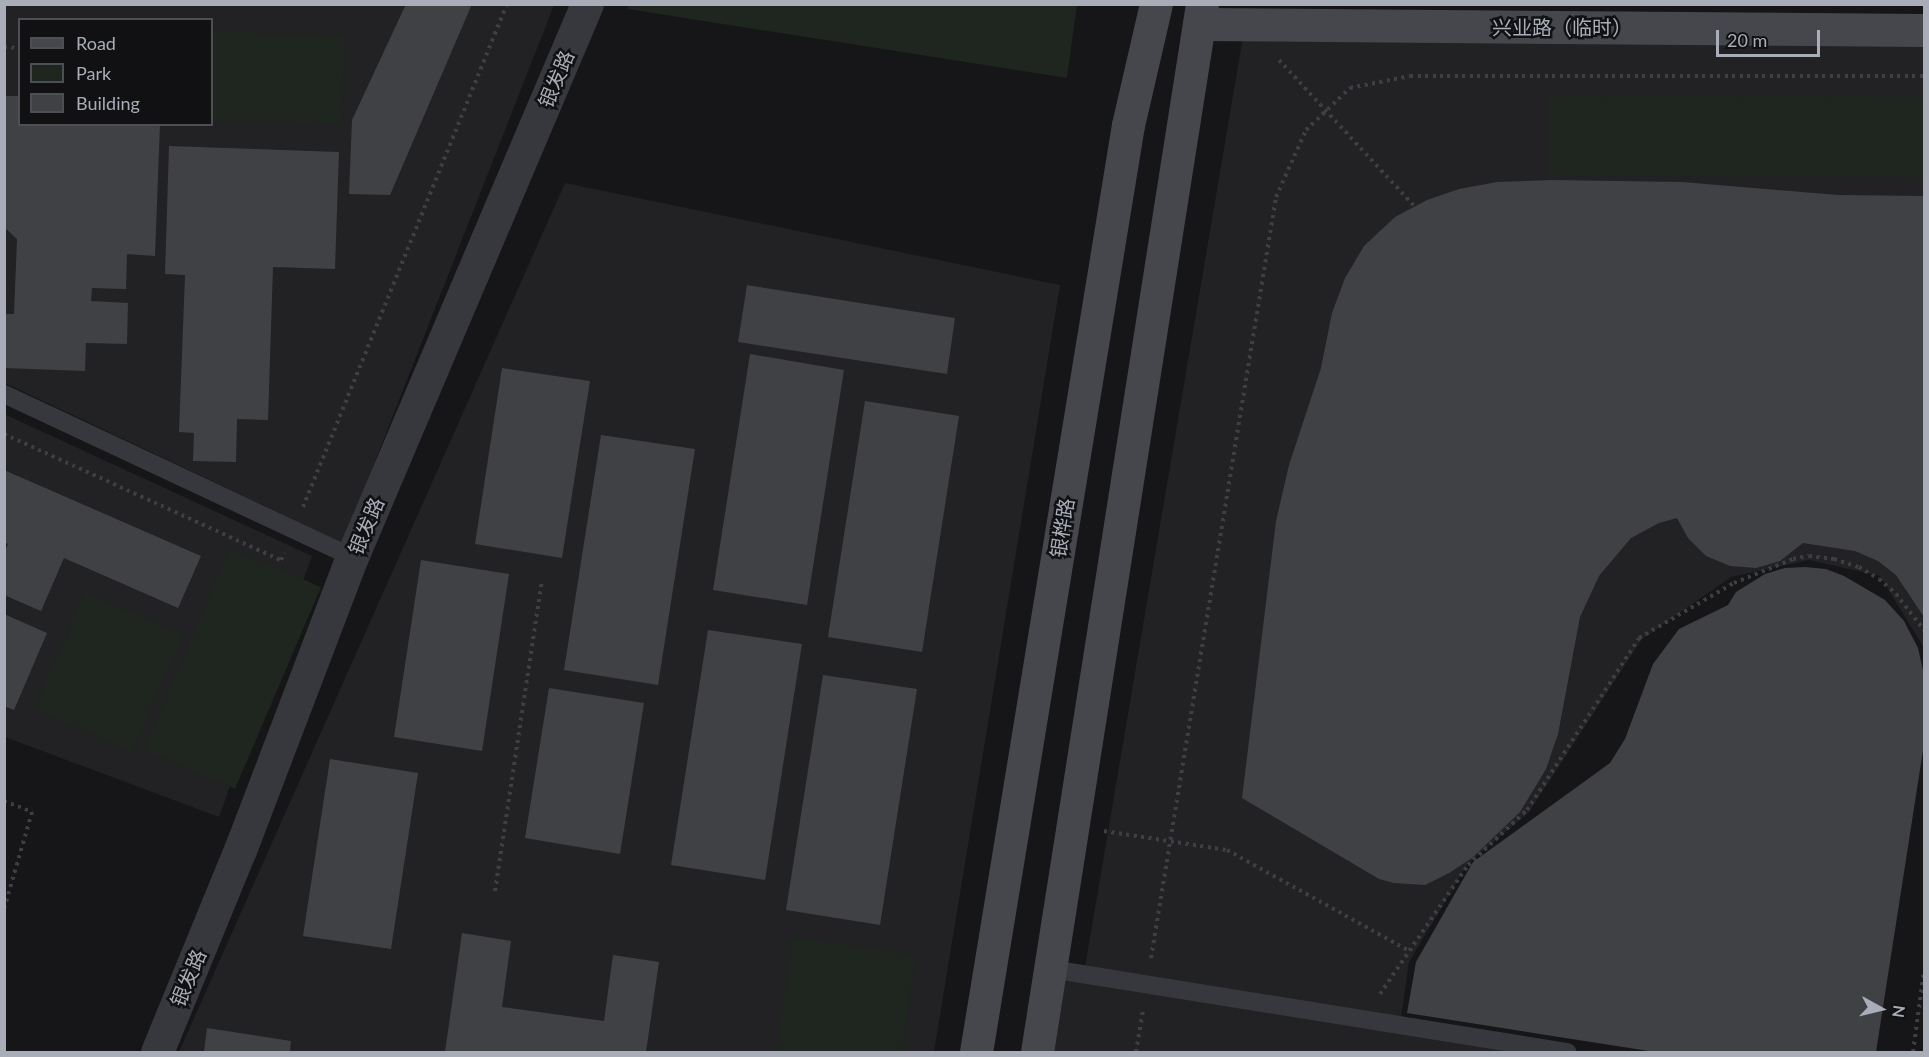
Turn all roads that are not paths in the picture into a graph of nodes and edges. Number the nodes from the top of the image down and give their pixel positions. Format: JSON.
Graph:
{"nodes":[{"id":1,"x":587,"y":4,"type":"edge"},
{"id":2,"x":1156,"y":4,"type":"edge"},
{"id":3,"x":1201,"y":14,"type":"edge"},
{"id":4,"x":1924,"y":30,"type":"edge"},
{"id":5,"x":4,"y":394,"type":"edge"},
{"id":6,"x":352,"y":557,"type":"junction"},
{"id":7,"x":1051,"y":969,"type":"junction"},
{"id":8,"x":157,"y":1053,"type":"edge"},
{"id":9,"x":976,"y":1053,"type":"edge"},
{"id":10,"x":1037,"y":1053,"type":"edge"},
{"id":11,"x":1567,"y":1053,"type":"edge"}],
"edges":[{"from":1,"to":6,"type":"street","name":"银发路"},
{"from":2,"to":9,"type":"main road","name":"银桦路"},
{"from":3,"to":4,"type":"main road","name":"兴业路（临时）"},
{"from":3,"to":7,"type":"main road"},
{"from":5,"to":6,"type":"lane"},
{"from":6,"to":8,"type":"street","name":"银发路"},
{"from":7,"to":10,"type":"main road"},
{"from":7,"to":11,"type":"lane"}]}
